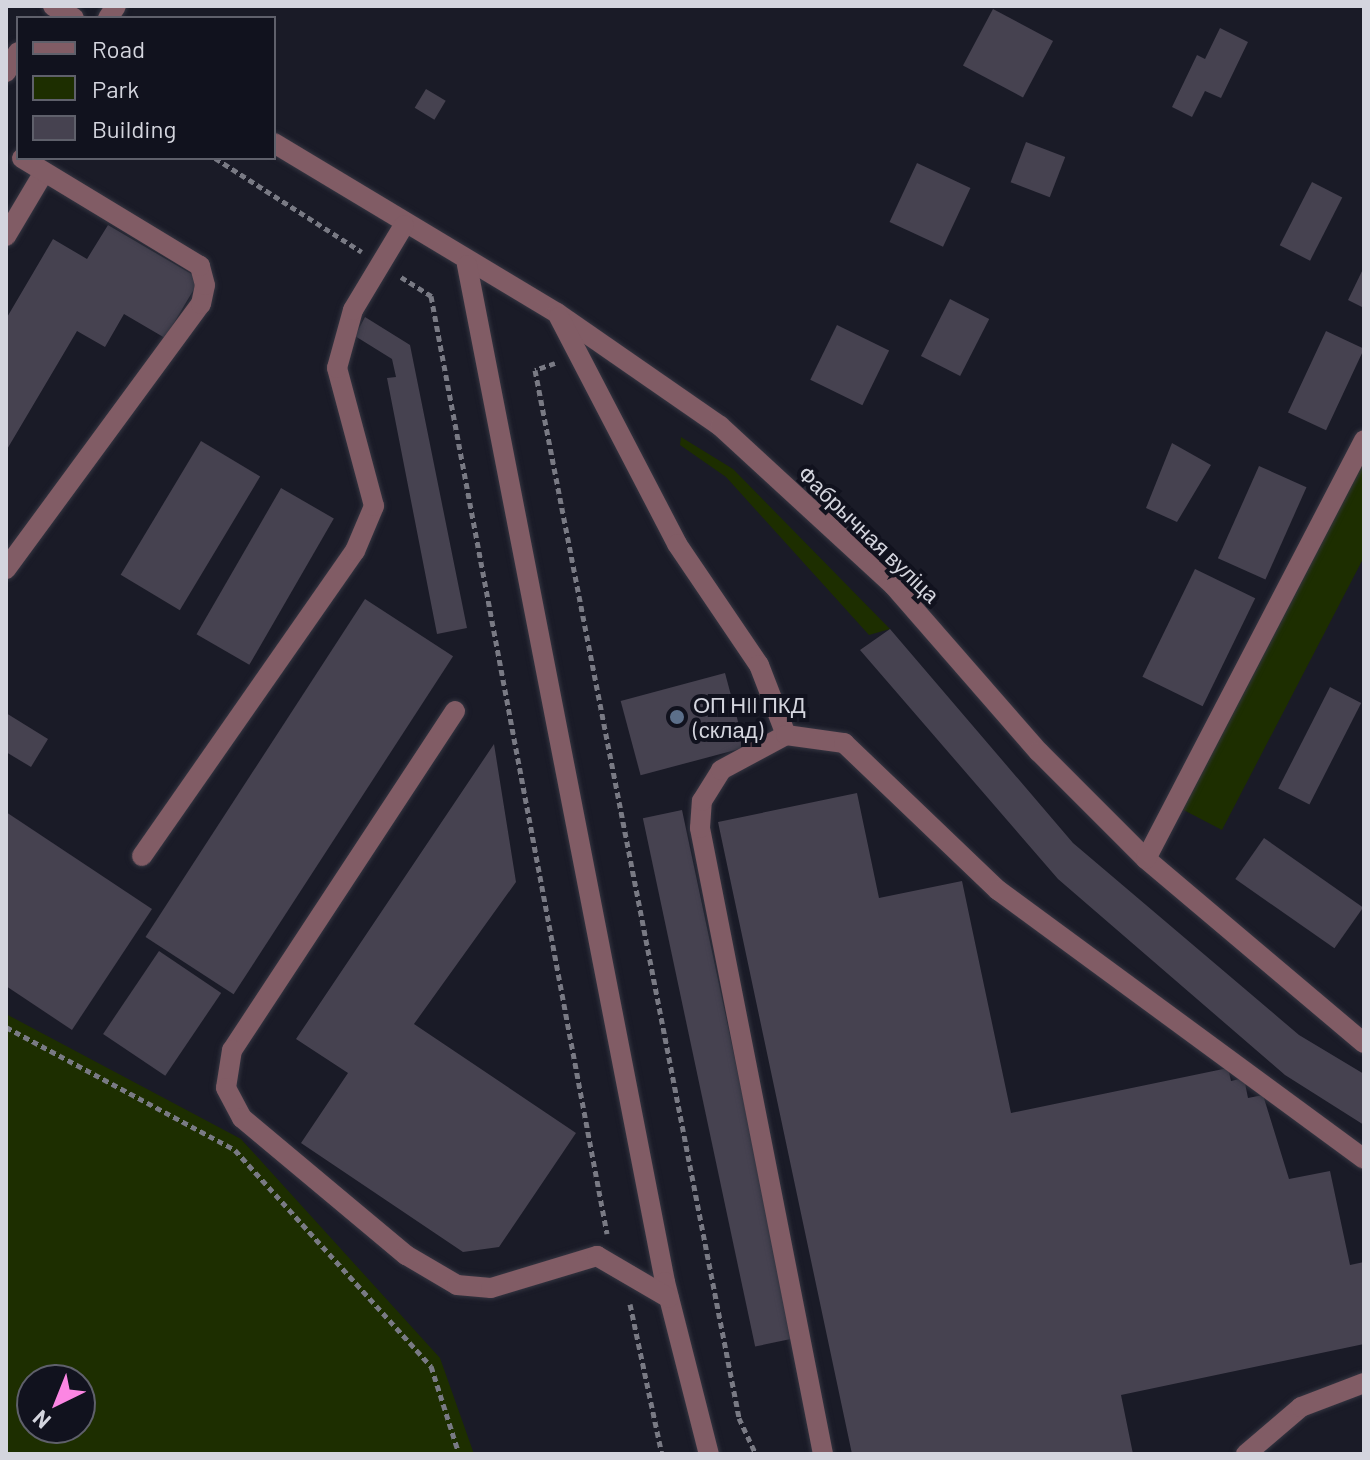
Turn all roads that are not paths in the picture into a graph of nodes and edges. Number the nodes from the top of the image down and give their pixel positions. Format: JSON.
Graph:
{"nodes":[{"id":1,"x":53,"y":6,"type":"edge"},
{"id":2,"x":70,"y":16,"type":"edge"},
{"id":3,"x":276,"y":144,"type":"edge"},
{"id":4,"x":25,"y":160,"type":"edge"},
{"id":5,"x":44,"y":172,"type":"junction"},
{"id":6,"x":404,"y":225,"type":"junction"},
{"id":7,"x":6,"y":236,"type":"edge"},
{"id":8,"x":467,"y":265,"type":"junction"},
{"id":9,"x":557,"y":313,"type":"junction"},
{"id":10,"x":1364,"y":440,"type":"edge"},
{"id":11,"x":6,"y":569,"type":"edge"},
{"id":12,"x":455,"y":711,"type":"dead end"},
{"id":13,"x":786,"y":735,"type":"junction"},
{"id":14,"x":142,"y":856,"type":"dead end"},
{"id":15,"x":1146,"y":859,"type":"junction"},
{"id":16,"x":1364,"y":1043,"type":"edge"},
{"id":17,"x":1364,"y":1159,"type":"edge"},
{"id":18,"x":669,"y":1298,"type":"junction"},
{"id":19,"x":1364,"y":1383,"type":"edge"},
{"id":20,"x":709,"y":1454,"type":"edge"},
{"id":21,"x":823,"y":1454,"type":"edge"},
{"id":22,"x":1246,"y":1454,"type":"edge"}],
"edges":[{"from":1,"to":2,"type":"street"},
{"from":3,"to":6,"type":"street","name":"Фабрычная вуліца"},
{"from":4,"to":5,"type":"street"},
{"from":5,"to":7,"type":"street"},
{"from":5,"to":11,"type":"street"},
{"from":6,"to":8,"type":"street","name":"Фабрычная вуліца"},
{"from":6,"to":14,"type":"street"},
{"from":8,"to":9,"type":"street","name":"Фабрычная вуліца"},
{"from":8,"to":18,"type":"street"},
{"from":9,"to":13,"type":"street"},
{"from":9,"to":15,"type":"street","name":"Фабрычная вуліца"},
{"from":10,"to":15,"type":"street"},
{"from":12,"to":18,"type":"street"},
{"from":13,"to":17,"type":"street"},
{"from":13,"to":21,"type":"street"},
{"from":15,"to":16,"type":"street","name":"Фабрычная вуліца"},
{"from":18,"to":20,"type":"street"},
{"from":19,"to":22,"type":"street"}]}
